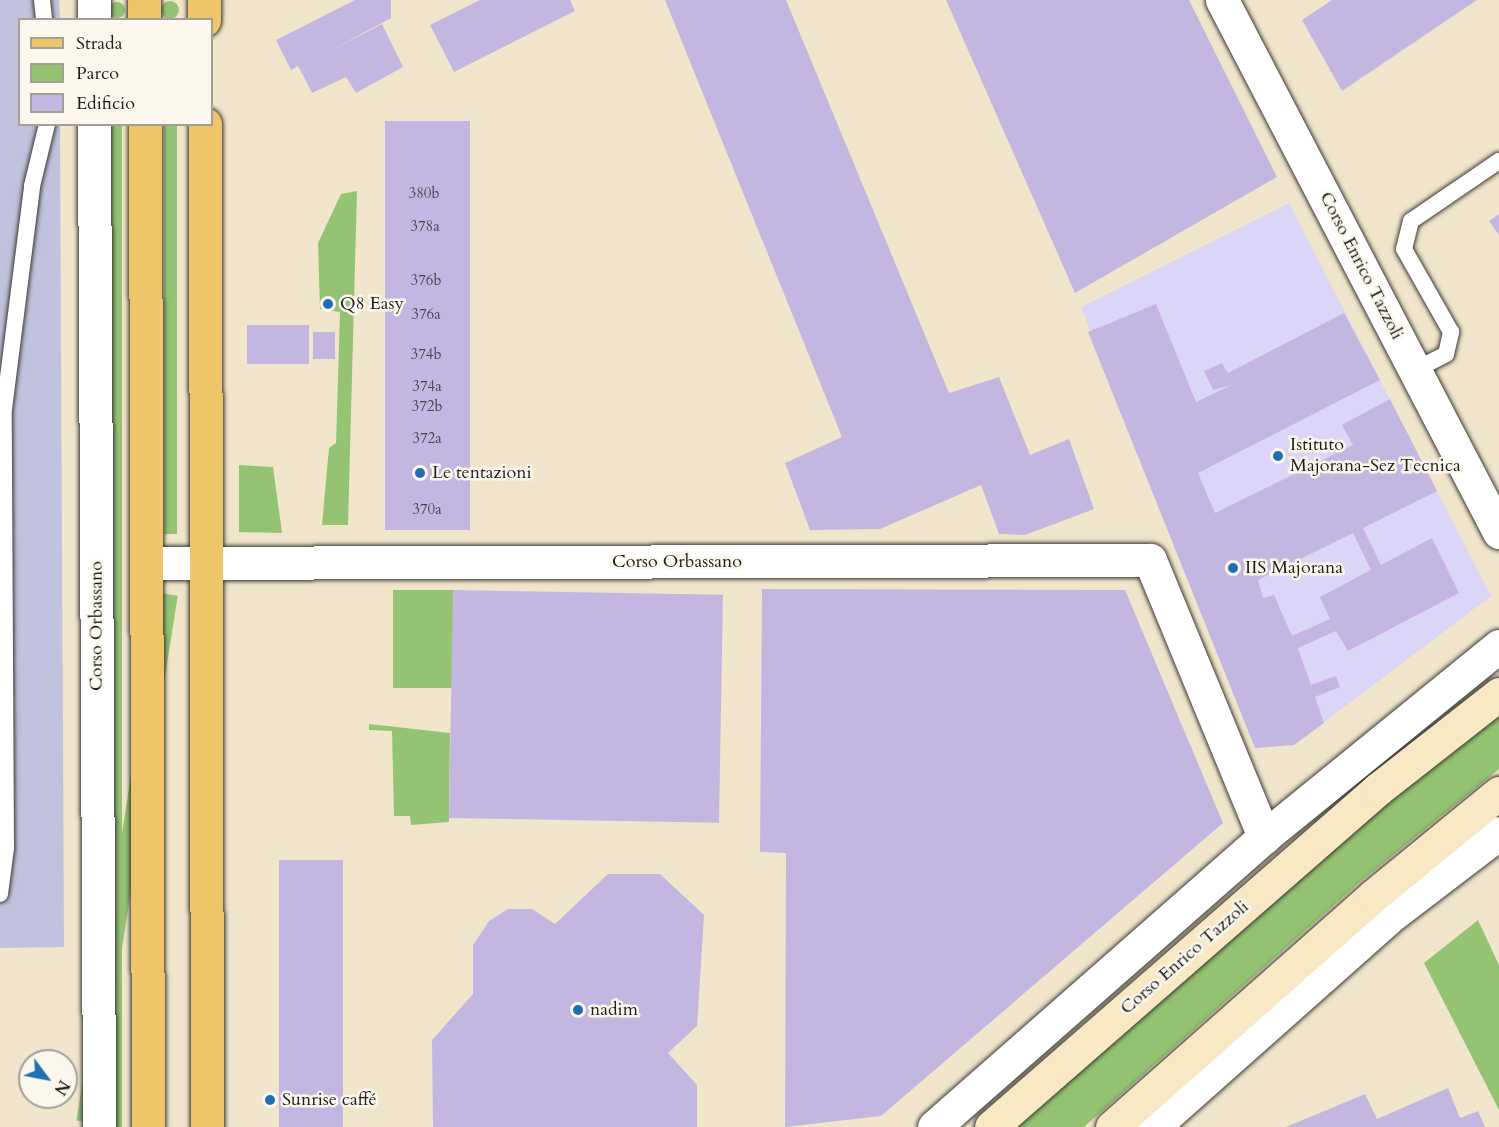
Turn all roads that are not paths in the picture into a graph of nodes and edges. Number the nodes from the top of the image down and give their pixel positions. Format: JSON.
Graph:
{"nodes":[{"id":1,"x":42,"y":0,"type":"edge"},
{"id":2,"x":94,"y":0,"type":"edge"},
{"id":3,"x":144,"y":0,"type":"edge"},
{"id":4,"x":204,"y":0,"type":"edge"},
{"id":5,"x":1222,"y":0,"type":"edge"},
{"id":6,"x":44,"y":18,"type":"edge"},
{"id":7,"x":94,"y":18,"type":"edge"},
{"id":8,"x":144,"y":18,"type":"edge"},
{"id":9,"x":204,"y":18,"type":"edge"},
{"id":10,"x":47,"y":126,"type":"edge"},
{"id":11,"x":94,"y":126,"type":"edge"},
{"id":12,"x":145,"y":126,"type":"edge"},
{"id":13,"x":205,"y":126,"type":"edge"},
{"id":14,"x":1499,"y":161,"type":"edge"},
{"id":15,"x":1415,"y":370,"type":"junction"},
{"id":16,"x":1499,"y":532,"type":"edge"},
{"id":17,"x":205,"y":562,"type":"junction"},
{"id":18,"x":146,"y":563,"type":"junction"},
{"id":19,"x":1499,"y":646,"type":"edge"},
{"id":20,"x":1499,"y":694,"type":"edge"},
{"id":21,"x":1429,"y":703,"type":"junction"},
{"id":22,"x":1378,"y":789,"type":"junction"},
{"id":23,"x":1499,"y":793,"type":"edge"},
{"id":24,"x":1499,"y":833,"type":"edge"},
{"id":25,"x":1264,"y":837,"type":"junction"},
{"id":26,"x":0,"y":894,"type":"edge"},
{"id":27,"x":99,"y":1127,"type":"edge"},
{"id":28,"x":148,"y":1127,"type":"edge"},
{"id":29,"x":207,"y":1127,"type":"edge"},
{"id":30,"x":934,"y":1127,"type":"edge"},
{"id":31,"x":991,"y":1127,"type":"edge"},
{"id":32,"x":1112,"y":1127,"type":"edge"},
{"id":33,"x":1153,"y":1127,"type":"edge"}],
"edges":[{"from":1,"to":6,"type":"lane"},
{"from":2,"to":7,"type":"street"},
{"from":3,"to":8,"type":"main road"},
{"from":4,"to":9,"type":"main road"},
{"from":5,"to":15,"type":"street","name":"Corso Enrico Tazzoli"},
{"from":10,"to":26,"type":"lane"},
{"from":11,"to":27,"type":"street","name":"Corso Orbassano"},
{"from":12,"to":18,"type":"main road"},
{"from":13,"to":17,"type":"main road"},
{"from":14,"to":15,"type":"lane"},
{"from":15,"to":16,"type":"street","name":"Corso Enrico Tazzoli"},
{"from":17,"to":18,"type":"street","name":"Corso Orbassano"},
{"from":17,"to":25,"type":"street","name":"Corso Orbassano"},
{"from":17,"to":29,"type":"main road"},
{"from":18,"to":28,"type":"main road"},
{"from":19,"to":21,"type":"street","name":"Corso Enrico Tazzoli"},
{"from":20,"to":22,"type":"street","name":"Corso Enrico Tazzoli"},
{"from":21,"to":22,"type":"street","name":"Corso Enrico Tazzoli"},
{"from":21,"to":25,"type":"street","name":"Corso Enrico Tazzoli"},
{"from":22,"to":31,"type":"street","name":"Corso Enrico Tazzoli"},
{"from":23,"to":32,"type":"street"},
{"from":24,"to":33,"type":"street"},
{"from":25,"to":30,"type":"street","name":"Corso Enrico Tazzoli"}]}
